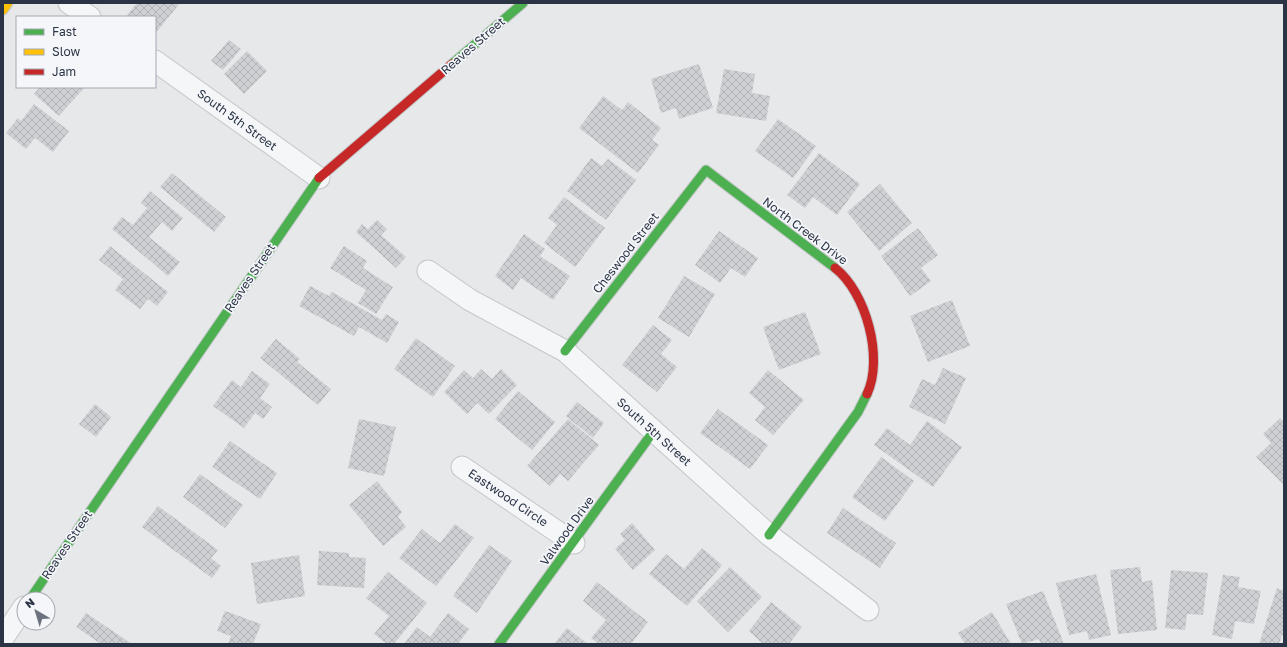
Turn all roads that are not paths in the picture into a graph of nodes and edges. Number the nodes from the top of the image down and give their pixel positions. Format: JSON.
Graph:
{"nodes":[{"id":1,"x":8,"y":3,"type":"edge"},
{"id":2,"x":69,"y":3,"type":"edge"},
{"id":3,"x":523,"y":3,"type":"edge"},
{"id":4,"x":3,"y":10,"type":"edge"},
{"id":5,"x":88,"y":16,"type":"edge"},
{"id":6,"x":156,"y":63,"type":"edge"},
{"id":7,"x":706,"y":170,"type":"joint"},
{"id":8,"x":319,"y":178,"type":"junction"},
{"id":9,"x":428,"y":271,"type":"dead end"},
{"id":10,"x":565,"y":351,"type":"junction"},
{"id":11,"x":653,"y":432,"type":"junction"},
{"id":12,"x":462,"y":467,"type":"dead end"},
{"id":13,"x":769,"y":535,"type":"junction"},
{"id":14,"x":574,"y":543,"type":"junction"},
{"id":15,"x":35,"y":591,"type":"edge"},
{"id":16,"x":868,"y":610,"type":"dead end"},
{"id":17,"x":16,"y":619,"type":"edge"},
{"id":18,"x":3,"y":638,"type":"edge"},
{"id":19,"x":499,"y":644,"type":"edge"}],
"edges":[{"from":1,"to":4,"type":"street"},
{"from":2,"to":5,"type":"street"},
{"from":3,"to":8,"type":"street","name":"Reaves Street"},
{"from":6,"to":8,"type":"street","name":"South 5th Street"},
{"from":7,"to":10,"type":"street","name":"Cheswood Street"},
{"from":7,"to":13,"type":"street","name":"North Creek Drive"},
{"from":8,"to":15,"type":"street","name":"Reaves Street"},
{"from":9,"to":10,"type":"street","name":"South 5th Street"},
{"from":10,"to":11,"type":"street","name":"South 5th Street"},
{"from":11,"to":13,"type":"street","name":"South 5th Street"},
{"from":11,"to":14,"type":"street","name":"Valwood Drive"},
{"from":12,"to":14,"type":"street","name":"Eastwood Circle"},
{"from":13,"to":16,"type":"street","name":"South 5th Street"},
{"from":14,"to":19,"type":"street","name":"Valwood Drive"},
{"from":17,"to":18,"type":"street"}]}
